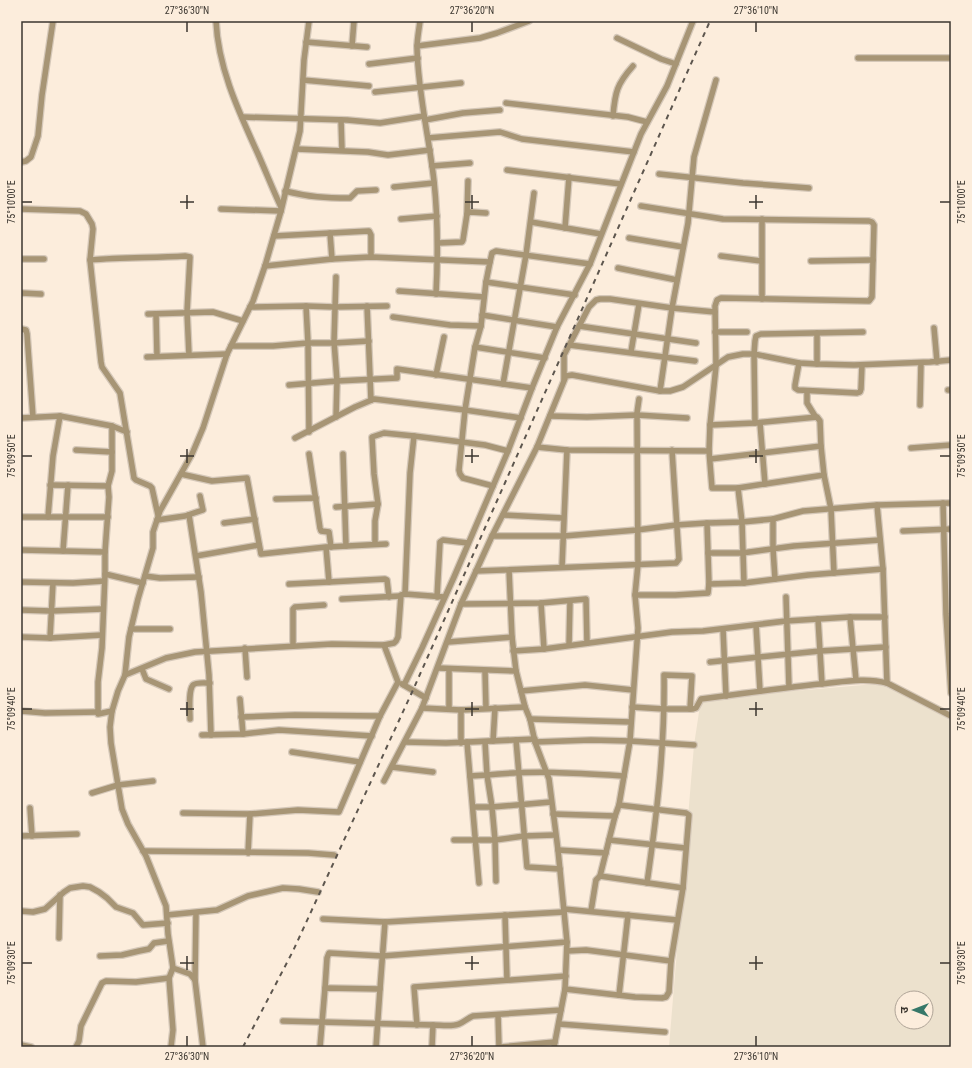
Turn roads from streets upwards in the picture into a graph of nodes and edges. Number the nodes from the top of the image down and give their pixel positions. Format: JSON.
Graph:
{"nodes":[{"id":1,"x":53,"y":21,"type":"edge"},
{"id":2,"x":216,"y":21,"type":"edge"},
{"id":3,"x":309,"y":21,"type":"edge"},
{"id":4,"x":354,"y":21,"type":"edge"},
{"id":5,"x":420,"y":21,"type":"edge"},
{"id":6,"x":529,"y":21,"type":"edge"},
{"id":7,"x":693,"y":21,"type":"edge"},
{"id":8,"x":617,"y":38,"type":"dead end"},
{"id":9,"x":306,"y":42,"type":"junction"},
{"id":10,"x":352,"y":46,"type":"junction"},
{"id":11,"x":417,"y":46,"type":"junction"},
{"id":12,"x":367,"y":47,"type":"dead end"},
{"id":13,"x":418,"y":58,"type":"junction"},
{"id":14,"x":858,"y":58,"type":"dead end"},
{"id":15,"x":951,"y":58,"type":"edge"},
{"id":16,"x":369,"y":64,"type":"dead end"},
{"id":17,"x":676,"y":64,"type":"junction"},
{"id":18,"x":633,"y":66,"type":"dead end"},
{"id":19,"x":303,"y":80,"type":"junction"},
{"id":20,"x":716,"y":80,"type":"dead end"},
{"id":21,"x":461,"y":83,"type":"dead end"},
{"id":22,"x":369,"y":86,"type":"dead end"},
{"id":23,"x":421,"y":87,"type":"junction"},
{"id":24,"x":375,"y":92,"type":"dead end"},
{"id":25,"x":506,"y":103,"type":"dead end"},
{"id":26,"x":500,"y":110,"type":"dead end"},
{"id":27,"x":613,"y":116,"type":"junction"},
{"id":28,"x":242,"y":117,"type":"junction"},
{"id":29,"x":424,"y":118,"type":"junction"},
{"id":30,"x":301,"y":119,"type":"junction"},
{"id":31,"x":341,"y":120,"type":"junction"},
{"id":32,"x":648,"y":122,"type":"junction"},
{"id":33,"x":428,"y":138,"type":"junction"},
{"id":34,"x":296,"y":149,"type":"junction"},
{"id":35,"x":342,"y":150,"type":"junction"},
{"id":36,"x":430,"y":150,"type":"junction"},
{"id":37,"x":634,"y":152,"type":"junction"},
{"id":38,"x":21,"y":162,"type":"edge"},
{"id":39,"x":470,"y":163,"type":"dead end"},
{"id":40,"x":432,"y":166,"type":"junction"},
{"id":41,"x":507,"y":170,"type":"dead end"},
{"id":42,"x":659,"y":174,"type":"dead end"},
{"id":43,"x":569,"y":177,"type":"junction"},
{"id":44,"x":691,"y":177,"type":"junction"},
{"id":45,"x":468,"y":181,"type":"dead end"},
{"id":46,"x":434,"y":183,"type":"junction"},
{"id":47,"x":621,"y":184,"type":"junction"},
{"id":48,"x":394,"y":187,"type":"dead end"},
{"id":49,"x":809,"y":188,"type":"dead end"},
{"id":50,"x":376,"y":190,"type":"dead end"},
{"id":51,"x":285,"y":191,"type":"junction"},
{"id":52,"x":534,"y":193,"type":"dead end"},
{"id":53,"x":641,"y":206,"type":"dead end"},
{"id":54,"x":21,"y":209,"type":"edge"},
{"id":55,"x":221,"y":209,"type":"dead end"},
{"id":56,"x":281,"y":209,"type":"junction"},
{"id":57,"x":486,"y":213,"type":"dead end"},
{"id":58,"x":467,"y":214,"type":"junction"},
{"id":59,"x":689,"y":214,"type":"junction"},
{"id":60,"x":437,"y":216,"type":"junction"},
{"id":61,"x":401,"y":219,"type":"dead end"},
{"id":62,"x":762,"y":219,"type":"junction"},
{"id":63,"x":531,"y":222,"type":"junction"},
{"id":64,"x":565,"y":228,"type":"junction"},
{"id":65,"x":330,"y":233,"type":"junction"},
{"id":66,"x":602,"y":234,"type":"junction"},
{"id":67,"x":274,"y":236,"type":"junction"},
{"id":68,"x":629,"y":238,"type":"dead end"},
{"id":69,"x":438,"y":243,"type":"junction"},
{"id":70,"x":683,"y":247,"type":"junction"},
{"id":71,"x":526,"y":255,"type":"junction"},
{"id":72,"x":721,"y":256,"type":"dead end"},
{"id":73,"x":371,"y":257,"type":"junction"},
{"id":74,"x":21,"y":259,"type":"edge"},
{"id":75,"x":44,"y":259,"type":"dead end"},
{"id":76,"x":332,"y":259,"type":"junction"},
{"id":77,"x":90,"y":260,"type":"junction"},
{"id":78,"x":873,"y":260,"type":"junction"},
{"id":79,"x":438,"y":261,"type":"junction"},
{"id":80,"x":761,"y":261,"type":"junction"},
{"id":81,"x":811,"y":261,"type":"dead end"},
{"id":82,"x":490,"y":262,"type":"junction"},
{"id":83,"x":590,"y":264,"type":"junction"},
{"id":84,"x":265,"y":266,"type":"junction"},
{"id":85,"x":618,"y":268,"type":"dead end"},
{"id":86,"x":336,"y":277,"type":"dead end"},
{"id":87,"x":677,"y":280,"type":"junction"},
{"id":88,"x":486,"y":282,"type":"junction"},
{"id":89,"x":520,"y":287,"type":"junction"},
{"id":90,"x":399,"y":291,"type":"dead end"},
{"id":91,"x":21,"y":293,"type":"edge"},
{"id":92,"x":41,"y":294,"type":"dead end"},
{"id":93,"x":436,"y":294,"type":"junction"},
{"id":94,"x":575,"y":295,"type":"junction"},
{"id":95,"x":484,"y":297,"type":"junction"},
{"id":96,"x":762,"y":299,"type":"junction"},
{"id":97,"x":639,"y":304,"type":"junction"},
{"id":98,"x":306,"y":306,"type":"junction"},
{"id":99,"x":367,"y":306,"type":"junction"},
{"id":100,"x":387,"y":306,"type":"dead end"},
{"id":101,"x":250,"y":307,"type":"junction"},
{"id":102,"x":334,"y":307,"type":"junction"},
{"id":103,"x":672,"y":308,"type":"junction"},
{"id":104,"x":187,"y":312,"type":"junction"},
{"id":105,"x":715,"y":312,"type":"junction"},
{"id":106,"x":148,"y":314,"type":"dead end"},
{"id":107,"x":156,"y":314,"type":"junction"},
{"id":108,"x":482,"y":315,"type":"junction"},
{"id":109,"x":394,"y":318,"type":"dead end"},
{"id":110,"x":514,"y":320,"type":"junction"},
{"id":111,"x":243,"y":321,"type":"junction"},
{"id":112,"x":480,"y":326,"type":"junction"},
{"id":113,"x":579,"y":326,"type":"junction"},
{"id":114,"x":557,"y":327,"type":"junction"},
{"id":115,"x":934,"y":328,"type":"dead end"},
{"id":116,"x":21,"y":329,"type":"edge"},
{"id":117,"x":715,"y":332,"type":"junction"},
{"id":118,"x":747,"y":332,"type":"dead end"},
{"id":119,"x":863,"y":332,"type":"dead end"},
{"id":120,"x":817,"y":333,"type":"junction"},
{"id":121,"x":634,"y":334,"type":"junction"},
{"id":122,"x":444,"y":337,"type":"dead end"},
{"id":123,"x":668,"y":339,"type":"junction"},
{"id":124,"x":369,"y":341,"type":"junction"},
{"id":125,"x":308,"y":343,"type":"junction"},
{"id":126,"x":334,"y":343,"type":"junction"},
{"id":127,"x":696,"y":343,"type":"dead end"},
{"id":128,"x":569,"y":345,"type":"junction"},
{"id":129,"x":231,"y":346,"type":"junction"},
{"id":130,"x":475,"y":347,"type":"junction"},
{"id":131,"x":631,"y":352,"type":"junction"},
{"id":132,"x":509,"y":353,"type":"junction"},
{"id":133,"x":227,"y":354,"type":"junction"},
{"id":134,"x":754,"y":354,"type":"junction"},
{"id":135,"x":189,"y":355,"type":"junction"},
{"id":136,"x":147,"y":356,"type":"dead end"},
{"id":137,"x":158,"y":356,"type":"junction"},
{"id":138,"x":665,"y":357,"type":"junction"},
{"id":139,"x":545,"y":358,"type":"junction"},
{"id":140,"x":951,"y":360,"type":"edge"},
{"id":141,"x":695,"y":361,"type":"dead end"},
{"id":142,"x":937,"y":362,"type":"junction"},
{"id":143,"x":799,"y":363,"type":"junction"},
{"id":144,"x":921,"y":363,"type":"junction"},
{"id":145,"x":817,"y":364,"type":"junction"},
{"id":146,"x":862,"y":365,"type":"junction"},
{"id":147,"x":716,"y":366,"type":"junction"},
{"id":148,"x":436,"y":375,"type":"junction"},
{"id":149,"x":371,"y":379,"type":"junction"},
{"id":150,"x":470,"y":379,"type":"junction"},
{"id":151,"x":564,"y":379,"type":"junction"},
{"id":152,"x":337,"y":381,"type":"junction"},
{"id":153,"x":307,"y":383,"type":"junction"},
{"id":154,"x":503,"y":384,"type":"junction"},
{"id":155,"x":289,"y":385,"type":"dead end"},
{"id":156,"x":532,"y":388,"type":"junction"},
{"id":157,"x":660,"y":391,"type":"junction"},
{"id":158,"x":807,"y":391,"type":"junction"},
{"id":159,"x":639,"y":399,"type":"dead end"},
{"id":160,"x":371,"y":400,"type":"junction"},
{"id":161,"x":920,"y":405,"type":"dead end"},
{"id":162,"x":465,"y":410,"type":"junction"},
{"id":163,"x":60,"y":416,"type":"junction"},
{"id":164,"x":550,"y":416,"type":"junction"},
{"id":165,"x":637,"y":416,"type":"junction"},
{"id":166,"x":815,"y":416,"type":"junction"},
{"id":167,"x":336,"y":417,"type":"junction"},
{"id":168,"x":21,"y":418,"type":"edge"},
{"id":169,"x":33,"y":418,"type":"junction"},
{"id":170,"x":521,"y":418,"type":"junction"},
{"id":171,"x":687,"y":418,"type":"dead end"},
{"id":172,"x":758,"y":423,"type":"junction"},
{"id":173,"x":710,"y":425,"type":"junction"},
{"id":174,"x":112,"y":426,"type":"junction"},
{"id":175,"x":127,"y":432,"type":"junction"},
{"id":176,"x":309,"y":432,"type":"junction"},
{"id":177,"x":414,"y":436,"type":"junction"},
{"id":178,"x":295,"y":438,"type":"dead end"},
{"id":179,"x":461,"y":442,"type":"junction"},
{"id":180,"x":951,"y":445,"type":"edge"},
{"id":181,"x":821,"y":446,"type":"junction"},
{"id":182,"x":537,"y":447,"type":"junction"},
{"id":183,"x":911,"y":448,"type":"dead end"},
{"id":184,"x":76,"y":450,"type":"dead end"},
{"id":185,"x":567,"y":450,"type":"junction"},
{"id":186,"x":637,"y":450,"type":"junction"},
{"id":187,"x":672,"y":450,"type":"junction"},
{"id":188,"x":508,"y":451,"type":"junction"},
{"id":189,"x":709,"y":451,"type":"junction"},
{"id":190,"x":112,"y":452,"type":"junction"},
{"id":191,"x":762,"y":453,"type":"junction"},
{"id":192,"x":309,"y":454,"type":"dead end"},
{"id":193,"x":343,"y":454,"type":"dead end"},
{"id":194,"x":710,"y":459,"type":"junction"},
{"id":195,"x":181,"y":474,"type":"junction"},
{"id":196,"x":824,"y":475,"type":"junction"},
{"id":197,"x":50,"y":484,"type":"junction"},
{"id":198,"x":764,"y":484,"type":"junction"},
{"id":199,"x":68,"y":485,"type":"junction"},
{"id":200,"x":108,"y":486,"type":"junction"},
{"id":201,"x":493,"y":486,"type":"junction"},
{"id":202,"x":738,"y":488,"type":"junction"},
{"id":203,"x":200,"y":496,"type":"dead end"},
{"id":204,"x":316,"y":498,"type":"junction"},
{"id":205,"x":276,"y":499,"type":"dead end"},
{"id":206,"x":943,"y":503,"type":"junction"},
{"id":207,"x":951,"y":503,"type":"edge"},
{"id":208,"x":378,"y":504,"type":"junction"},
{"id":209,"x":877,"y":505,"type":"junction"},
{"id":210,"x":345,"y":506,"type":"junction"},
{"id":211,"x":336,"y":507,"type":"dead end"},
{"id":212,"x":831,"y":509,"type":"junction"},
{"id":213,"x":189,"y":515,"type":"junction"},
{"id":214,"x":503,"y":515,"type":"junction"},
{"id":215,"x":21,"y":517,"type":"edge"},
{"id":216,"x":48,"y":517,"type":"junction"},
{"id":217,"x":66,"y":517,"type":"junction"},
{"id":218,"x":108,"y":517,"type":"junction"},
{"id":219,"x":158,"y":518,"type":"junction"},
{"id":220,"x":564,"y":518,"type":"junction"},
{"id":221,"x":255,"y":519,"type":"junction"},
{"id":222,"x":774,"y":519,"type":"junction"},
{"id":223,"x":742,"y":522,"type":"junction"},
{"id":224,"x":224,"y":523,"type":"dead end"},
{"id":225,"x":707,"y":523,"type":"junction"},
{"id":226,"x":676,"y":525,"type":"junction"},
{"id":227,"x":943,"y":529,"type":"junction"},
{"id":228,"x":951,"y":529,"type":"edge"},
{"id":229,"x":637,"y":530,"type":"junction"},
{"id":230,"x":903,"y":531,"type":"dead end"},
{"id":231,"x":492,"y":536,"type":"junction"},
{"id":232,"x":564,"y":536,"type":"junction"},
{"id":233,"x":880,"y":540,"type":"junction"},
{"id":234,"x":468,"y":543,"type":"junction"},
{"id":235,"x":375,"y":544,"type":"junction"},
{"id":236,"x":386,"y":544,"type":"dead end"},
{"id":237,"x":833,"y":544,"type":"junction"},
{"id":238,"x":260,"y":545,"type":"junction"},
{"id":239,"x":346,"y":546,"type":"junction"},
{"id":240,"x":329,"y":547,"type":"junction"},
{"id":241,"x":772,"y":549,"type":"junction"},
{"id":242,"x":21,"y":550,"type":"edge"},
{"id":243,"x":63,"y":551,"type":"junction"},
{"id":244,"x":105,"y":552,"type":"junction"},
{"id":245,"x":708,"y":553,"type":"junction"},
{"id":246,"x":742,"y":553,"type":"junction"},
{"id":247,"x":196,"y":556,"type":"junction"},
{"id":248,"x":638,"y":564,"type":"junction"},
{"id":249,"x":562,"y":567,"type":"junction"},
{"id":250,"x":883,"y":569,"type":"junction"},
{"id":251,"x":509,"y":570,"type":"junction"},
{"id":252,"x":476,"y":571,"type":"junction"},
{"id":253,"x":834,"y":573,"type":"junction"},
{"id":254,"x":105,"y":574,"type":"junction"},
{"id":255,"x":145,"y":576,"type":"junction"},
{"id":256,"x":199,"y":576,"type":"junction"},
{"id":257,"x":775,"y":579,"type":"junction"},
{"id":258,"x":104,"y":581,"type":"junction"},
{"id":259,"x":21,"y":582,"type":"edge"},
{"id":260,"x":329,"y":582,"type":"junction"},
{"id":261,"x":53,"y":583,"type":"junction"},
{"id":262,"x":143,"y":583,"type":"junction"},
{"id":263,"x":744,"y":583,"type":"junction"},
{"id":264,"x":289,"y":584,"type":"dead end"},
{"id":265,"x":709,"y":584,"type":"junction"},
{"id":266,"x":402,"y":595,"type":"junction"},
{"id":267,"x":635,"y":595,"type":"junction"},
{"id":268,"x":389,"y":597,"type":"junction"},
{"id":269,"x":437,"y":597,"type":"junction"},
{"id":270,"x":444,"y":597,"type":"junction"},
{"id":271,"x":786,"y":597,"type":"dead end"},
{"id":272,"x":342,"y":599,"type":"dead end"},
{"id":273,"x":570,"y":601,"type":"junction"},
{"id":274,"x":510,"y":603,"type":"junction"},
{"id":275,"x":541,"y":603,"type":"junction"},
{"id":276,"x":462,"y":604,"type":"junction"},
{"id":277,"x":324,"y":605,"type":"dead end"},
{"id":278,"x":103,"y":608,"type":"junction"},
{"id":279,"x":21,"y":610,"type":"edge"},
{"id":280,"x":51,"y":611,"type":"junction"},
{"id":281,"x":949,"y":614,"type":"edge"},
{"id":282,"x":850,"y":617,"type":"junction"},
{"id":283,"x":885,"y":617,"type":"junction"},
{"id":284,"x":818,"y":619,"type":"junction"},
{"id":285,"x":786,"y":621,"type":"junction"},
{"id":286,"x":756,"y":625,"type":"junction"},
{"id":287,"x":131,"y":629,"type":"junction"},
{"id":288,"x":170,"y":629,"type":"dead end"},
{"id":289,"x":723,"y":629,"type":"junction"},
{"id":290,"x":102,"y":635,"type":"junction"},
{"id":291,"x":21,"y":637,"type":"edge"},
{"id":292,"x":512,"y":637,"type":"junction"},
{"id":293,"x":637,"y":637,"type":"junction"},
{"id":294,"x":50,"y":638,"type":"junction"},
{"id":295,"x":448,"y":642,"type":"junction"},
{"id":296,"x":587,"y":643,"type":"junction"},
{"id":297,"x":384,"y":645,"type":"junction"},
{"id":298,"x":569,"y":645,"type":"junction"},
{"id":299,"x":293,"y":646,"type":"junction"},
{"id":300,"x":886,"y":647,"type":"junction"},
{"id":301,"x":245,"y":648,"type":"junction"},
{"id":302,"x":544,"y":649,"type":"junction"},
{"id":303,"x":853,"y":649,"type":"junction"},
{"id":304,"x":207,"y":651,"type":"junction"},
{"id":305,"x":513,"y":651,"type":"junction"},
{"id":306,"x":820,"y":651,"type":"junction"},
{"id":307,"x":788,"y":654,"type":"junction"},
{"id":308,"x":758,"y":657,"type":"junction"},
{"id":309,"x":724,"y":660,"type":"junction"},
{"id":310,"x":710,"y":662,"type":"dead end"},
{"id":311,"x":438,"y":668,"type":"junction"},
{"id":312,"x":142,"y":669,"type":"junction"},
{"id":313,"x":449,"y":669,"type":"junction"},
{"id":314,"x":485,"y":671,"type":"junction"},
{"id":315,"x":516,"y":671,"type":"junction"},
{"id":316,"x":125,"y":675,"type":"junction"},
{"id":317,"x":247,"y":676,"type":"dead end"},
{"id":318,"x":856,"y":680,"type":"junction"},
{"id":319,"x":210,"y":682,"type":"junction"},
{"id":320,"x":401,"y":683,"type":"junction"},
{"id":321,"x":887,"y":683,"type":"junction"},
{"id":322,"x":822,"y":684,"type":"junction"},
{"id":323,"x":789,"y":687,"type":"junction"},
{"id":324,"x":168,"y":689,"type":"dead end"},
{"id":325,"x":633,"y":690,"type":"junction"},
{"id":326,"x":521,"y":691,"type":"junction"},
{"id":327,"x":760,"y":692,"type":"junction"},
{"id":328,"x":951,"y":693,"type":"edge"},
{"id":329,"x":726,"y":696,"type":"junction"},
{"id":330,"x":426,"y":698,"type":"junction"},
{"id":331,"x":240,"y":699,"type":"dead end"},
{"id":332,"x":525,"y":707,"type":"junction"},
{"id":333,"x":632,"y":707,"type":"junction"},
{"id":334,"x":422,"y":708,"type":"junction"},
{"id":335,"x":486,"y":708,"type":"junction"},
{"id":336,"x":495,"y":708,"type":"junction"},
{"id":337,"x":449,"y":709,"type":"junction"},
{"id":338,"x":664,"y":709,"type":"junction"},
{"id":339,"x":690,"y":709,"type":"junction"},
{"id":340,"x":461,"y":710,"type":"junction"},
{"id":341,"x":21,"y":711,"type":"edge"},
{"id":342,"x":98,"y":712,"type":"junction"},
{"id":343,"x":112,"y":712,"type":"junction"},
{"id":344,"x":380,"y":716,"type":"junction"},
{"id":345,"x":951,"y":716,"type":"edge"},
{"id":346,"x":242,"y":717,"type":"junction"},
{"id":347,"x":190,"y":719,"type":"dead end"},
{"id":348,"x":530,"y":719,"type":"junction"},
{"id":349,"x":631,"y":722,"type":"junction"},
{"id":350,"x":243,"y":734,"type":"junction"},
{"id":351,"x":202,"y":735,"type":"dead end"},
{"id":352,"x":211,"y":735,"type":"junction"},
{"id":353,"x":372,"y":736,"type":"junction"},
{"id":354,"x":516,"y":740,"type":"junction"},
{"id":355,"x":493,"y":741,"type":"junction"},
{"id":356,"x":535,"y":741,"type":"junction"},
{"id":357,"x":630,"y":741,"type":"junction"},
{"id":358,"x":405,"y":742,"type":"junction"},
{"id":359,"x":485,"y":742,"type":"junction"},
{"id":360,"x":464,"y":743,"type":"junction"},
{"id":361,"x":663,"y":743,"type":"junction"},
{"id":362,"x":694,"y":745,"type":"dead end"},
{"id":363,"x":292,"y":752,"type":"dead end"},
{"id":364,"x":360,"y":762,"type":"junction"},
{"id":365,"x":392,"y":767,"type":"junction"},
{"id":366,"x":433,"y":772,"type":"dead end"},
{"id":367,"x":518,"y":772,"type":"junction"},
{"id":368,"x":546,"y":772,"type":"junction"},
{"id":369,"x":488,"y":775,"type":"junction"},
{"id":370,"x":470,"y":776,"type":"junction"},
{"id":371,"x":624,"y":776,"type":"junction"},
{"id":372,"x":153,"y":781,"type":"dead end"},
{"id":373,"x":384,"y":781,"type":"dead end"},
{"id":374,"x":118,"y":785,"type":"junction"},
{"id":375,"x":92,"y":793,"type":"dead end"},
{"id":376,"x":551,"y":802,"type":"junction"},
{"id":377,"x":522,"y":805,"type":"junction"},
{"id":378,"x":619,"y":805,"type":"junction"},
{"id":379,"x":473,"y":807,"type":"junction"},
{"id":380,"x":492,"y":807,"type":"junction"},
{"id":381,"x":30,"y":808,"type":"dead end"},
{"id":382,"x":657,"y":809,"type":"junction"},
{"id":383,"x":183,"y":813,"type":"dead end"},
{"id":384,"x":250,"y":814,"type":"junction"},
{"id":385,"x":553,"y":814,"type":"junction"},
{"id":386,"x":615,"y":816,"type":"junction"},
{"id":387,"x":77,"y":834,"type":"dead end"},
{"id":388,"x":555,"y":835,"type":"junction"},
{"id":389,"x":21,"y":836,"type":"edge"},
{"id":390,"x":32,"y":836,"type":"junction"},
{"id":391,"x":524,"y":836,"type":"junction"},
{"id":392,"x":476,"y":839,"type":"junction"},
{"id":393,"x":454,"y":840,"type":"dead end"},
{"id":394,"x":495,"y":840,"type":"junction"},
{"id":395,"x":609,"y":840,"type":"junction"},
{"id":396,"x":653,"y":845,"type":"junction"},
{"id":397,"x":686,"y":848,"type":"junction"},
{"id":398,"x":558,"y":850,"type":"junction"},
{"id":399,"x":143,"y":851,"type":"junction"},
{"id":400,"x":248,"y":853,"type":"junction"},
{"id":401,"x":606,"y":853,"type":"junction"},
{"id":402,"x":334,"y":855,"type":"dead end"},
{"id":403,"x":560,"y":869,"type":"junction"},
{"id":404,"x":600,"y":876,"type":"junction"},
{"id":405,"x":496,"y":881,"type":"dead end"},
{"id":406,"x":479,"y":883,"type":"dead end"},
{"id":407,"x":648,"y":883,"type":"junction"},
{"id":408,"x":682,"y":888,"type":"junction"},
{"id":409,"x":318,"y":892,"type":"dead end"},
{"id":410,"x":60,"y":896,"type":"junction"},
{"id":411,"x":21,"y":911,"type":"edge"},
{"id":412,"x":564,"y":911,"type":"junction"},
{"id":413,"x":591,"y":912,"type":"junction"},
{"id":414,"x":196,"y":913,"type":"junction"},
{"id":415,"x":167,"y":915,"type":"junction"},
{"id":416,"x":505,"y":916,"type":"junction"},
{"id":417,"x":628,"y":916,"type":"junction"},
{"id":418,"x":323,"y":919,"type":"dead end"},
{"id":419,"x":677,"y":920,"type":"junction"},
{"id":420,"x":385,"y":922,"type":"junction"},
{"id":421,"x":168,"y":923,"type":"junction"},
{"id":422,"x":59,"y":938,"type":"dead end"},
{"id":423,"x":168,"y":941,"type":"junction"},
{"id":424,"x":568,"y":942,"type":"junction"},
{"id":425,"x":505,"y":947,"type":"junction"},
{"id":426,"x":567,"y":951,"type":"junction"},
{"id":427,"x":623,"y":955,"type":"junction"},
{"id":428,"x":100,"y":956,"type":"dead end"},
{"id":429,"x":382,"y":956,"type":"junction"},
{"id":430,"x":671,"y":961,"type":"junction"},
{"id":431,"x":173,"y":968,"type":"junction"},
{"id":432,"x":566,"y":976,"type":"junction"},
{"id":433,"x":169,"y":978,"type":"junction"},
{"id":434,"x":195,"y":980,"type":"junction"},
{"id":435,"x":507,"y":980,"type":"junction"},
{"id":436,"x":325,"y":988,"type":"junction"},
{"id":437,"x":380,"y":989,"type":"junction"},
{"id":438,"x":565,"y":989,"type":"junction"},
{"id":439,"x":619,"y":995,"type":"junction"},
{"id":440,"x":561,"y":1010,"type":"junction"},
{"id":441,"x":498,"y":1015,"type":"junction"},
{"id":442,"x":283,"y":1021,"type":"dead end"},
{"id":443,"x":322,"y":1023,"type":"junction"},
{"id":444,"x":378,"y":1024,"type":"junction"},
{"id":445,"x":559,"y":1024,"type":"junction"},
{"id":446,"x":417,"y":1025,"type":"junction"},
{"id":447,"x":433,"y":1025,"type":"junction"},
{"id":448,"x":665,"y":1032,"type":"dead end"},
{"id":449,"x":554,"y":1045,"type":"edge"},
{"id":450,"x":76,"y":1047,"type":"edge"},
{"id":451,"x":171,"y":1047,"type":"edge"},
{"id":452,"x":204,"y":1047,"type":"edge"},
{"id":453,"x":320,"y":1047,"type":"edge"},
{"id":454,"x":376,"y":1047,"type":"edge"},
{"id":455,"x":432,"y":1047,"type":"edge"},
{"id":456,"x":500,"y":1047,"type":"edge"}],
"edges":[{"from":1,"to":38,"type":"street"},
{"from":2,"to":28,"type":"street"},
{"from":3,"to":9,"type":"street"},
{"from":4,"to":10,"type":"street"},
{"from":5,"to":11,"type":"street"},
{"from":6,"to":11,"type":"street"},
{"from":7,"to":17,"type":"street"},
{"from":8,"to":17,"type":"street"},
{"from":9,"to":10,"type":"street"},
{"from":9,"to":19,"type":"street"},
{"from":10,"to":12,"type":"street"},
{"from":11,"to":13,"type":"street"},
{"from":13,"to":16,"type":"street"},
{"from":13,"to":23,"type":"street"},
{"from":14,"to":15,"type":"street"},
{"from":17,"to":32,"type":"street"},
{"from":18,"to":27,"type":"street"},
{"from":19,"to":22,"type":"street"},
{"from":19,"to":30,"type":"street"},
{"from":20,"to":44,"type":"street"},
{"from":21,"to":23,"type":"street"},
{"from":23,"to":24,"type":"street"},
{"from":23,"to":29,"type":"street"},
{"from":25,"to":27,"type":"street"},
{"from":26,"to":29,"type":"street"},
{"from":27,"to":32,"type":"street"},
{"from":28,"to":30,"type":"street"},
{"from":28,"to":56,"type":"street"},
{"from":29,"to":31,"type":"street"},
{"from":29,"to":33,"type":"street"},
{"from":30,"to":31,"type":"street"},
{"from":30,"to":34,"type":"street"},
{"from":31,"to":35,"type":"street"},
{"from":32,"to":37,"type":"street"},
{"from":33,"to":36,"type":"street"},
{"from":33,"to":37,"type":"street"},
{"from":34,"to":35,"type":"street"},
{"from":34,"to":51,"type":"street"},
{"from":35,"to":36,"type":"street"},
{"from":36,"to":40,"type":"street"},
{"from":37,"to":47,"type":"street"},
{"from":39,"to":40,"type":"street"},
{"from":40,"to":46,"type":"street"},
{"from":41,"to":43,"type":"street"},
{"from":42,"to":44,"type":"street"},
{"from":43,"to":47,"type":"street"},
{"from":43,"to":64,"type":"street"},
{"from":44,"to":49,"type":"street"},
{"from":44,"to":59,"type":"street"},
{"from":45,"to":58,"type":"street"},
{"from":46,"to":48,"type":"street"},
{"from":46,"to":60,"type":"street"},
{"from":47,"to":66,"type":"street"},
{"from":50,"to":51,"type":"street"},
{"from":51,"to":56,"type":"street"},
{"from":52,"to":63,"type":"street"},
{"from":53,"to":59,"type":"street"},
{"from":54,"to":77,"type":"street"},
{"from":55,"to":56,"type":"street"},
{"from":56,"to":67,"type":"street"},
{"from":57,"to":58,"type":"street"},
{"from":58,"to":69,"type":"street"},
{"from":59,"to":62,"type":"street"},
{"from":59,"to":70,"type":"street"},
{"from":60,"to":61,"type":"street"},
{"from":60,"to":69,"type":"street"},
{"from":62,"to":78,"type":"street"},
{"from":62,"to":80,"type":"street"},
{"from":63,"to":64,"type":"street"},
{"from":63,"to":71,"type":"street"},
{"from":64,"to":66,"type":"street"},
{"from":65,"to":67,"type":"street"},
{"from":65,"to":73,"type":"street"},
{"from":65,"to":76,"type":"street"},
{"from":66,"to":83,"type":"street"},
{"from":67,"to":84,"type":"street"},
{"from":68,"to":70,"type":"street"},
{"from":69,"to":79,"type":"street"},
{"from":70,"to":87,"type":"street"},
{"from":71,"to":82,"type":"street"},
{"from":71,"to":83,"type":"street"},
{"from":71,"to":89,"type":"street"},
{"from":72,"to":80,"type":"street"},
{"from":73,"to":76,"type":"street"},
{"from":73,"to":79,"type":"street"},
{"from":74,"to":75,"type":"street"},
{"from":76,"to":84,"type":"street"},
{"from":77,"to":104,"type":"street"},
{"from":77,"to":175,"type":"street"},
{"from":78,"to":81,"type":"street"},
{"from":78,"to":96,"type":"street"},
{"from":79,"to":82,"type":"street"},
{"from":79,"to":93,"type":"street"},
{"from":80,"to":96,"type":"street"},
{"from":82,"to":88,"type":"street"},
{"from":83,"to":94,"type":"street"},
{"from":84,"to":101,"type":"street"},
{"from":85,"to":87,"type":"street"},
{"from":86,"to":102,"type":"street"},
{"from":87,"to":103,"type":"street"},
{"from":88,"to":89,"type":"street"},
{"from":88,"to":95,"type":"street"},
{"from":89,"to":94,"type":"street"},
{"from":89,"to":110,"type":"street"},
{"from":90,"to":93,"type":"street"},
{"from":91,"to":92,"type":"street"},
{"from":93,"to":95,"type":"street"},
{"from":94,"to":114,"type":"street"},
{"from":95,"to":108,"type":"street"},
{"from":96,"to":105,"type":"street"},
{"from":97,"to":103,"type":"street"},
{"from":97,"to":113,"type":"street"},
{"from":97,"to":121,"type":"street"},
{"from":98,"to":101,"type":"street"},
{"from":98,"to":102,"type":"street"},
{"from":98,"to":125,"type":"street"},
{"from":99,"to":100,"type":"street"},
{"from":99,"to":102,"type":"street"},
{"from":99,"to":124,"type":"street"},
{"from":101,"to":111,"type":"street"},
{"from":102,"to":126,"type":"street"},
{"from":103,"to":105,"type":"street"},
{"from":103,"to":123,"type":"street"},
{"from":104,"to":107,"type":"street"},
{"from":104,"to":111,"type":"street"},
{"from":104,"to":135,"type":"street"},
{"from":105,"to":117,"type":"street"},
{"from":106,"to":107,"type":"street"},
{"from":107,"to":137,"type":"street"},
{"from":108,"to":110,"type":"street"},
{"from":108,"to":112,"type":"street"},
{"from":109,"to":112,"type":"street"},
{"from":110,"to":114,"type":"street"},
{"from":110,"to":132,"type":"street"},
{"from":111,"to":129,"type":"street"},
{"from":112,"to":130,"type":"street"},
{"from":113,"to":121,"type":"street"},
{"from":113,"to":128,"type":"street"},
{"from":114,"to":139,"type":"street"},
{"from":115,"to":142,"type":"street"},
{"from":116,"to":169,"type":"street"},
{"from":117,"to":118,"type":"street"},
{"from":117,"to":147,"type":"street"},
{"from":119,"to":120,"type":"street"},
{"from":120,"to":134,"type":"street"},
{"from":120,"to":145,"type":"street"},
{"from":121,"to":123,"type":"street"},
{"from":121,"to":131,"type":"street"},
{"from":122,"to":148,"type":"street"},
{"from":123,"to":127,"type":"street"},
{"from":123,"to":138,"type":"street"},
{"from":124,"to":126,"type":"street"},
{"from":124,"to":149,"type":"street"},
{"from":125,"to":126,"type":"street"},
{"from":125,"to":129,"type":"street"},
{"from":125,"to":153,"type":"street"},
{"from":126,"to":152,"type":"street"},
{"from":128,"to":131,"type":"street"},
{"from":128,"to":151,"type":"street"},
{"from":129,"to":133,"type":"street"},
{"from":130,"to":132,"type":"street"},
{"from":130,"to":150,"type":"street"},
{"from":131,"to":138,"type":"street"},
{"from":132,"to":139,"type":"street"},
{"from":132,"to":154,"type":"street"},
{"from":133,"to":135,"type":"street"},
{"from":133,"to":195,"type":"street"},
{"from":134,"to":143,"type":"street"},
{"from":134,"to":147,"type":"street"},
{"from":134,"to":172,"type":"street"},
{"from":135,"to":137,"type":"street"},
{"from":136,"to":137,"type":"street"},
{"from":138,"to":141,"type":"street"},
{"from":138,"to":157,"type":"street"},
{"from":139,"to":156,"type":"street"},
{"from":140,"to":142,"type":"street"},
{"from":142,"to":144,"type":"street"},
{"from":143,"to":145,"type":"street"},
{"from":143,"to":158,"type":"street"},
{"from":144,"to":146,"type":"street"},
{"from":144,"to":161,"type":"street"},
{"from":145,"to":146,"type":"street"},
{"from":146,"to":158,"type":"street"},
{"from":147,"to":157,"type":"street"},
{"from":147,"to":173,"type":"street"},
{"from":148,"to":149,"type":"street"},
{"from":148,"to":150,"type":"street"},
{"from":149,"to":152,"type":"street"},
{"from":149,"to":160,"type":"street"},
{"from":150,"to":154,"type":"street"},
{"from":150,"to":162,"type":"street"},
{"from":151,"to":157,"type":"street"},
{"from":151,"to":164,"type":"street"},
{"from":152,"to":153,"type":"street"},
{"from":152,"to":167,"type":"street"},
{"from":153,"to":155,"type":"street"},
{"from":153,"to":176,"type":"street"},
{"from":154,"to":156,"type":"street"},
{"from":156,"to":170,"type":"street"},
{"from":158,"to":166,"type":"street"},
{"from":159,"to":165,"type":"street"},
{"from":160,"to":162,"type":"street"},
{"from":160,"to":167,"type":"street"},
{"from":162,"to":170,"type":"street"},
{"from":162,"to":179,"type":"street"},
{"from":163,"to":169,"type":"street"},
{"from":163,"to":174,"type":"street"},
{"from":163,"to":197,"type":"street"},
{"from":164,"to":165,"type":"street"},
{"from":164,"to":182,"type":"street"},
{"from":165,"to":171,"type":"street"},
{"from":165,"to":186,"type":"street"},
{"from":166,"to":172,"type":"street"},
{"from":166,"to":181,"type":"street"},
{"from":167,"to":176,"type":"street"},
{"from":168,"to":169,"type":"street"},
{"from":170,"to":188,"type":"street"},
{"from":172,"to":173,"type":"street"},
{"from":172,"to":191,"type":"street"},
{"from":173,"to":189,"type":"street"},
{"from":174,"to":175,"type":"street"},
{"from":174,"to":190,"type":"street"},
{"from":175,"to":219,"type":"street"},
{"from":176,"to":178,"type":"street"},
{"from":177,"to":179,"type":"street"},
{"from":177,"to":208,"type":"street"},
{"from":177,"to":266,"type":"street"},
{"from":179,"to":188,"type":"street"},
{"from":179,"to":201,"type":"street"},
{"from":180,"to":183,"type":"street"},
{"from":181,"to":191,"type":"street"},
{"from":181,"to":196,"type":"street"},
{"from":182,"to":185,"type":"street"},
{"from":182,"to":214,"type":"street"},
{"from":184,"to":190,"type":"street"},
{"from":185,"to":186,"type":"street"},
{"from":185,"to":220,"type":"street"},
{"from":186,"to":187,"type":"street"},
{"from":186,"to":229,"type":"street"},
{"from":187,"to":189,"type":"street"},
{"from":187,"to":226,"type":"street"},
{"from":188,"to":201,"type":"street"},
{"from":189,"to":194,"type":"street"},
{"from":190,"to":200,"type":"street"},
{"from":191,"to":194,"type":"street"},
{"from":191,"to":198,"type":"street"},
{"from":192,"to":204,"type":"street"},
{"from":193,"to":210,"type":"street"},
{"from":194,"to":202,"type":"street"},
{"from":195,"to":219,"type":"street"},
{"from":195,"to":221,"type":"street"},
{"from":196,"to":198,"type":"street"},
{"from":196,"to":212,"type":"street"},
{"from":197,"to":199,"type":"street"},
{"from":197,"to":216,"type":"street"},
{"from":198,"to":202,"type":"street"},
{"from":199,"to":200,"type":"street"},
{"from":199,"to":217,"type":"street"},
{"from":200,"to":218,"type":"street"},
{"from":201,"to":234,"type":"street"},
{"from":202,"to":223,"type":"street"},
{"from":203,"to":213,"type":"street"},
{"from":204,"to":205,"type":"street"},
{"from":204,"to":240,"type":"street"},
{"from":206,"to":207,"type":"street"},
{"from":206,"to":209,"type":"street"},
{"from":206,"to":227,"type":"street"},
{"from":208,"to":210,"type":"street"},
{"from":208,"to":235,"type":"street"},
{"from":209,"to":212,"type":"street"},
{"from":209,"to":233,"type":"street"},
{"from":210,"to":211,"type":"street"},
{"from":210,"to":239,"type":"street"},
{"from":212,"to":222,"type":"street"},
{"from":212,"to":237,"type":"street"},
{"from":213,"to":219,"type":"street"},
{"from":213,"to":247,"type":"street"},
{"from":214,"to":220,"type":"street"},
{"from":214,"to":231,"type":"street"},
{"from":215,"to":216,"type":"street"},
{"from":216,"to":217,"type":"street"},
{"from":217,"to":218,"type":"street"},
{"from":217,"to":243,"type":"street"},
{"from":218,"to":244,"type":"street"},
{"from":219,"to":255,"type":"street"},
{"from":220,"to":232,"type":"street"},
{"from":221,"to":224,"type":"street"},
{"from":221,"to":238,"type":"street"},
{"from":222,"to":223,"type":"street"},
{"from":222,"to":241,"type":"street"},
{"from":223,"to":225,"type":"street"},
{"from":223,"to":246,"type":"street"},
{"from":225,"to":226,"type":"street"},
{"from":225,"to":245,"type":"street"},
{"from":226,"to":229,"type":"street"},
{"from":226,"to":248,"type":"street"},
{"from":227,"to":228,"type":"street"},
{"from":227,"to":230,"type":"street"},
{"from":227,"to":281,"type":"street"},
{"from":229,"to":232,"type":"street"},
{"from":229,"to":248,"type":"street"},
{"from":231,"to":232,"type":"street"},
{"from":231,"to":252,"type":"street"},
{"from":232,"to":249,"type":"street"},
{"from":233,"to":237,"type":"street"},
{"from":233,"to":250,"type":"street"},
{"from":234,"to":269,"type":"street"},
{"from":234,"to":270,"type":"street"},
{"from":235,"to":236,"type":"street"},
{"from":235,"to":239,"type":"street"},
{"from":237,"to":241,"type":"street"},
{"from":237,"to":253,"type":"street"},
{"from":238,"to":240,"type":"street"},
{"from":238,"to":247,"type":"street"},
{"from":239,"to":240,"type":"street"},
{"from":240,"to":260,"type":"street"},
{"from":241,"to":246,"type":"street"},
{"from":241,"to":257,"type":"street"},
{"from":242,"to":243,"type":"street"},
{"from":243,"to":244,"type":"street"},
{"from":244,"to":254,"type":"street"},
{"from":245,"to":246,"type":"street"},
{"from":245,"to":265,"type":"street"},
{"from":246,"to":263,"type":"street"},
{"from":247,"to":256,"type":"street"},
{"from":248,"to":249,"type":"street"},
{"from":248,"to":267,"type":"street"},
{"from":249,"to":251,"type":"street"},
{"from":250,"to":253,"type":"street"},
{"from":250,"to":283,"type":"street"},
{"from":251,"to":252,"type":"street"},
{"from":251,"to":274,"type":"street"},
{"from":252,"to":276,"type":"street"},
{"from":253,"to":257,"type":"street"},
{"from":254,"to":258,"type":"street"},
{"from":254,"to":262,"type":"street"},
{"from":255,"to":256,"type":"street"},
{"from":255,"to":262,"type":"street"},
{"from":256,"to":304,"type":"street"},
{"from":257,"to":263,"type":"street"},
{"from":258,"to":261,"type":"street"},
{"from":258,"to":278,"type":"street"},
{"from":259,"to":261,"type":"street"},
{"from":260,"to":264,"type":"street"},
{"from":260,"to":268,"type":"street"},
{"from":261,"to":280,"type":"street"},
{"from":262,"to":287,"type":"street"},
{"from":263,"to":265,"type":"street"},
{"from":265,"to":267,"type":"street"},
{"from":266,"to":268,"type":"street"},
{"from":266,"to":269,"type":"street"},
{"from":266,"to":297,"type":"street"},
{"from":267,"to":293,"type":"street"},
{"from":268,"to":272,"type":"street"},
{"from":269,"to":270,"type":"street"},
{"from":270,"to":320,"type":"street"},
{"from":271,"to":285,"type":"street"},
{"from":273,"to":275,"type":"street"},
{"from":273,"to":296,"type":"street"},
{"from":273,"to":298,"type":"street"},
{"from":274,"to":275,"type":"street"},
{"from":274,"to":276,"type":"street"},
{"from":274,"to":292,"type":"street"},
{"from":275,"to":302,"type":"street"},
{"from":276,"to":295,"type":"street"},
{"from":277,"to":299,"type":"street"},
{"from":278,"to":280,"type":"street"},
{"from":278,"to":290,"type":"street"},
{"from":279,"to":280,"type":"street"},
{"from":280,"to":294,"type":"street"},
{"from":281,"to":328,"type":"street"},
{"from":282,"to":283,"type":"street"},
{"from":282,"to":284,"type":"street"},
{"from":282,"to":303,"type":"street"},
{"from":283,"to":300,"type":"street"},
{"from":284,"to":285,"type":"street"},
{"from":284,"to":306,"type":"street"},
{"from":285,"to":286,"type":"street"},
{"from":285,"to":307,"type":"street"},
{"from":286,"to":289,"type":"street"},
{"from":286,"to":308,"type":"street"},
{"from":287,"to":288,"type":"street"},
{"from":287,"to":316,"type":"street"},
{"from":289,"to":293,"type":"street"},
{"from":289,"to":309,"type":"street"},
{"from":290,"to":294,"type":"street"},
{"from":290,"to":342,"type":"street"},
{"from":291,"to":294,"type":"street"},
{"from":292,"to":295,"type":"street"},
{"from":292,"to":305,"type":"street"},
{"from":293,"to":296,"type":"street"},
{"from":293,"to":325,"type":"street"},
{"from":295,"to":311,"type":"street"},
{"from":296,"to":298,"type":"street"},
{"from":297,"to":299,"type":"street"},
{"from":297,"to":320,"type":"street"},
{"from":298,"to":302,"type":"street"},
{"from":299,"to":301,"type":"street"},
{"from":300,"to":303,"type":"street"},
{"from":300,"to":321,"type":"street"},
{"from":301,"to":304,"type":"street"},
{"from":301,"to":317,"type":"street"},
{"from":302,"to":305,"type":"street"},
{"from":303,"to":306,"type":"street"},
{"from":303,"to":318,"type":"street"},
{"from":304,"to":312,"type":"street"},
{"from":304,"to":319,"type":"street"},
{"from":305,"to":315,"type":"street"},
{"from":306,"to":307,"type":"street"},
{"from":306,"to":322,"type":"street"},
{"from":307,"to":308,"type":"street"},
{"from":307,"to":323,"type":"street"},
{"from":308,"to":309,"type":"street"},
{"from":308,"to":327,"type":"street"},
{"from":309,"to":310,"type":"street"},
{"from":309,"to":329,"type":"street"},
{"from":311,"to":313,"type":"street"},
{"from":311,"to":330,"type":"street"},
{"from":312,"to":316,"type":"street"},
{"from":312,"to":324,"type":"street"},
{"from":313,"to":314,"type":"street"},
{"from":313,"to":337,"type":"street"},
{"from":314,"to":315,"type":"street"},
{"from":314,"to":335,"type":"street"},
{"from":315,"to":326,"type":"street"},
{"from":316,"to":343,"type":"street"},
{"from":318,"to":321,"type":"street"},
{"from":318,"to":322,"type":"street"},
{"from":319,"to":347,"type":"street"},
{"from":319,"to":352,"type":"street"},
{"from":320,"to":330,"type":"street"},
{"from":320,"to":344,"type":"street"},
{"from":321,"to":345,"type":"street"},
{"from":322,"to":323,"type":"street"},
{"from":323,"to":327,"type":"street"},
{"from":325,"to":326,"type":"street"},
{"from":325,"to":333,"type":"street"},
{"from":326,"to":332,"type":"street"},
{"from":327,"to":329,"type":"street"},
{"from":329,"to":339,"type":"street"},
{"from":330,"to":334,"type":"street"},
{"from":331,"to":346,"type":"street"},
{"from":332,"to":336,"type":"street"},
{"from":332,"to":348,"type":"street"},
{"from":333,"to":338,"type":"street"},
{"from":333,"to":349,"type":"street"},
{"from":334,"to":337,"type":"street"},
{"from":334,"to":358,"type":"street"},
{"from":335,"to":336,"type":"street"},
{"from":335,"to":340,"type":"street"},
{"from":336,"to":355,"type":"street"},
{"from":337,"to":340,"type":"street"},
{"from":338,"to":339,"type":"street"},
{"from":338,"to":339,"type":"street"},
{"from":338,"to":361,"type":"street"},
{"from":340,"to":360,"type":"street"},
{"from":341,"to":342,"type":"street"},
{"from":342,"to":343,"type":"street"},
{"from":343,"to":374,"type":"street"},
{"from":344,"to":346,"type":"street"},
{"from":344,"to":353,"type":"street"},
{"from":346,"to":350,"type":"street"},
{"from":348,"to":349,"type":"street"},
{"from":348,"to":356,"type":"street"},
{"from":349,"to":357,"type":"street"},
{"from":350,"to":352,"type":"street"},
{"from":350,"to":353,"type":"street"},
{"from":351,"to":352,"type":"street"},
{"from":353,"to":364,"type":"street"},
{"from":354,"to":355,"type":"street"},
{"from":354,"to":356,"type":"street"},
{"from":354,"to":367,"type":"street"},
{"from":355,"to":359,"type":"street"},
{"from":356,"to":357,"type":"street"},
{"from":356,"to":368,"type":"street"},
{"from":357,"to":361,"type":"street"},
{"from":357,"to":371,"type":"street"},
{"from":358,"to":360,"type":"street"},
{"from":358,"to":365,"type":"street"},
{"from":359,"to":360,"type":"street"},
{"from":359,"to":369,"type":"street"},
{"from":360,"to":370,"type":"street"},
{"from":361,"to":362,"type":"street"},
{"from":361,"to":382,"type":"street"},
{"from":363,"to":364,"type":"street"},
{"from":364,"to":384,"type":"street"},
{"from":365,"to":366,"type":"street"},
{"from":365,"to":373,"type":"street"},
{"from":367,"to":368,"type":"street"},
{"from":367,"to":369,"type":"street"},
{"from":367,"to":377,"type":"street"},
{"from":368,"to":371,"type":"street"},
{"from":368,"to":376,"type":"street"},
{"from":369,"to":370,"type":"street"},
{"from":369,"to":380,"type":"street"},
{"from":370,"to":379,"type":"street"},
{"from":371,"to":378,"type":"street"},
{"from":372,"to":374,"type":"street"},
{"from":374,"to":375,"type":"street"},
{"from":374,"to":399,"type":"street"},
{"from":376,"to":377,"type":"street"},
{"from":376,"to":385,"type":"street"},
{"from":377,"to":380,"type":"street"},
{"from":377,"to":391,"type":"street"},
{"from":378,"to":382,"type":"street"},
{"from":378,"to":386,"type":"street"},
{"from":379,"to":380,"type":"street"},
{"from":379,"to":392,"type":"street"},
{"from":380,"to":394,"type":"street"},
{"from":381,"to":390,"type":"street"},
{"from":382,"to":396,"type":"street"},
{"from":382,"to":397,"type":"street"},
{"from":383,"to":384,"type":"street"},
{"from":384,"to":400,"type":"street"},
{"from":385,"to":386,"type":"street"},
{"from":385,"to":388,"type":"street"},
{"from":386,"to":395,"type":"street"},
{"from":387,"to":390,"type":"street"},
{"from":388,"to":391,"type":"street"},
{"from":388,"to":398,"type":"street"},
{"from":389,"to":390,"type":"street"},
{"from":391,"to":394,"type":"street"},
{"from":391,"to":403,"type":"street"},
{"from":392,"to":393,"type":"street"},
{"from":392,"to":394,"type":"street"},
{"from":392,"to":406,"type":"street"},
{"from":394,"to":405,"type":"street"},
{"from":395,"to":396,"type":"street"},
{"from":395,"to":401,"type":"street"},
{"from":396,"to":397,"type":"street"},
{"from":396,"to":407,"type":"street"},
{"from":397,"to":408,"type":"street"},
{"from":398,"to":401,"type":"street"},
{"from":398,"to":403,"type":"street"},
{"from":399,"to":400,"type":"street"},
{"from":399,"to":415,"type":"street"},
{"from":400,"to":402,"type":"street"},
{"from":401,"to":404,"type":"street"},
{"from":403,"to":412,"type":"street"},
{"from":404,"to":407,"type":"street"},
{"from":404,"to":413,"type":"street"},
{"from":407,"to":408,"type":"street"},
{"from":408,"to":419,"type":"street"},
{"from":409,"to":414,"type":"street"},
{"from":410,"to":411,"type":"street"},
{"from":410,"to":421,"type":"street"},
{"from":410,"to":422,"type":"street"},
{"from":412,"to":413,"type":"street"},
{"from":412,"to":416,"type":"street"},
{"from":412,"to":424,"type":"street"},
{"from":413,"to":417,"type":"street"},
{"from":414,"to":415,"type":"street"},
{"from":414,"to":434,"type":"street"},
{"from":415,"to":421,"type":"street"},
{"from":416,"to":420,"type":"street"},
{"from":416,"to":425,"type":"street"},
{"from":417,"to":419,"type":"street"},
{"from":417,"to":427,"type":"street"},
{"from":418,"to":420,"type":"street"},
{"from":419,"to":430,"type":"street"},
{"from":420,"to":429,"type":"street"},
{"from":421,"to":423,"type":"street"},
{"from":423,"to":428,"type":"street"},
{"from":423,"to":431,"type":"street"},
{"from":424,"to":425,"type":"street"},
{"from":424,"to":426,"type":"street"},
{"from":425,"to":429,"type":"street"},
{"from":425,"to":435,"type":"street"},
{"from":426,"to":427,"type":"street"},
{"from":426,"to":432,"type":"street"},
{"from":427,"to":430,"type":"street"},
{"from":427,"to":439,"type":"street"},
{"from":429,"to":436,"type":"street"},
{"from":429,"to":437,"type":"street"},
{"from":430,"to":439,"type":"street"},
{"from":431,"to":433,"type":"street"},
{"from":431,"to":434,"type":"street"},
{"from":432,"to":435,"type":"street"},
{"from":432,"to":438,"type":"street"},
{"from":433,"to":450,"type":"street"},
{"from":433,"to":451,"type":"street"},
{"from":434,"to":452,"type":"street"},
{"from":435,"to":446,"type":"street"},
{"from":436,"to":437,"type":"street"},
{"from":436,"to":443,"type":"street"},
{"from":437,"to":444,"type":"street"},
{"from":438,"to":439,"type":"street"},
{"from":438,"to":440,"type":"street"},
{"from":440,"to":441,"type":"street"},
{"from":440,"to":445,"type":"street"},
{"from":441,"to":447,"type":"street"},
{"from":441,"to":456,"type":"street"},
{"from":442,"to":443,"type":"street"},
{"from":443,"to":444,"type":"street"},
{"from":443,"to":453,"type":"street"},
{"from":444,"to":446,"type":"street"},
{"from":444,"to":454,"type":"street"},
{"from":445,"to":448,"type":"street"},
{"from":445,"to":449,"type":"street"},
{"from":446,"to":447,"type":"street"},
{"from":447,"to":455,"type":"street"},
{"from":449,"to":456,"type":"street"}]}
